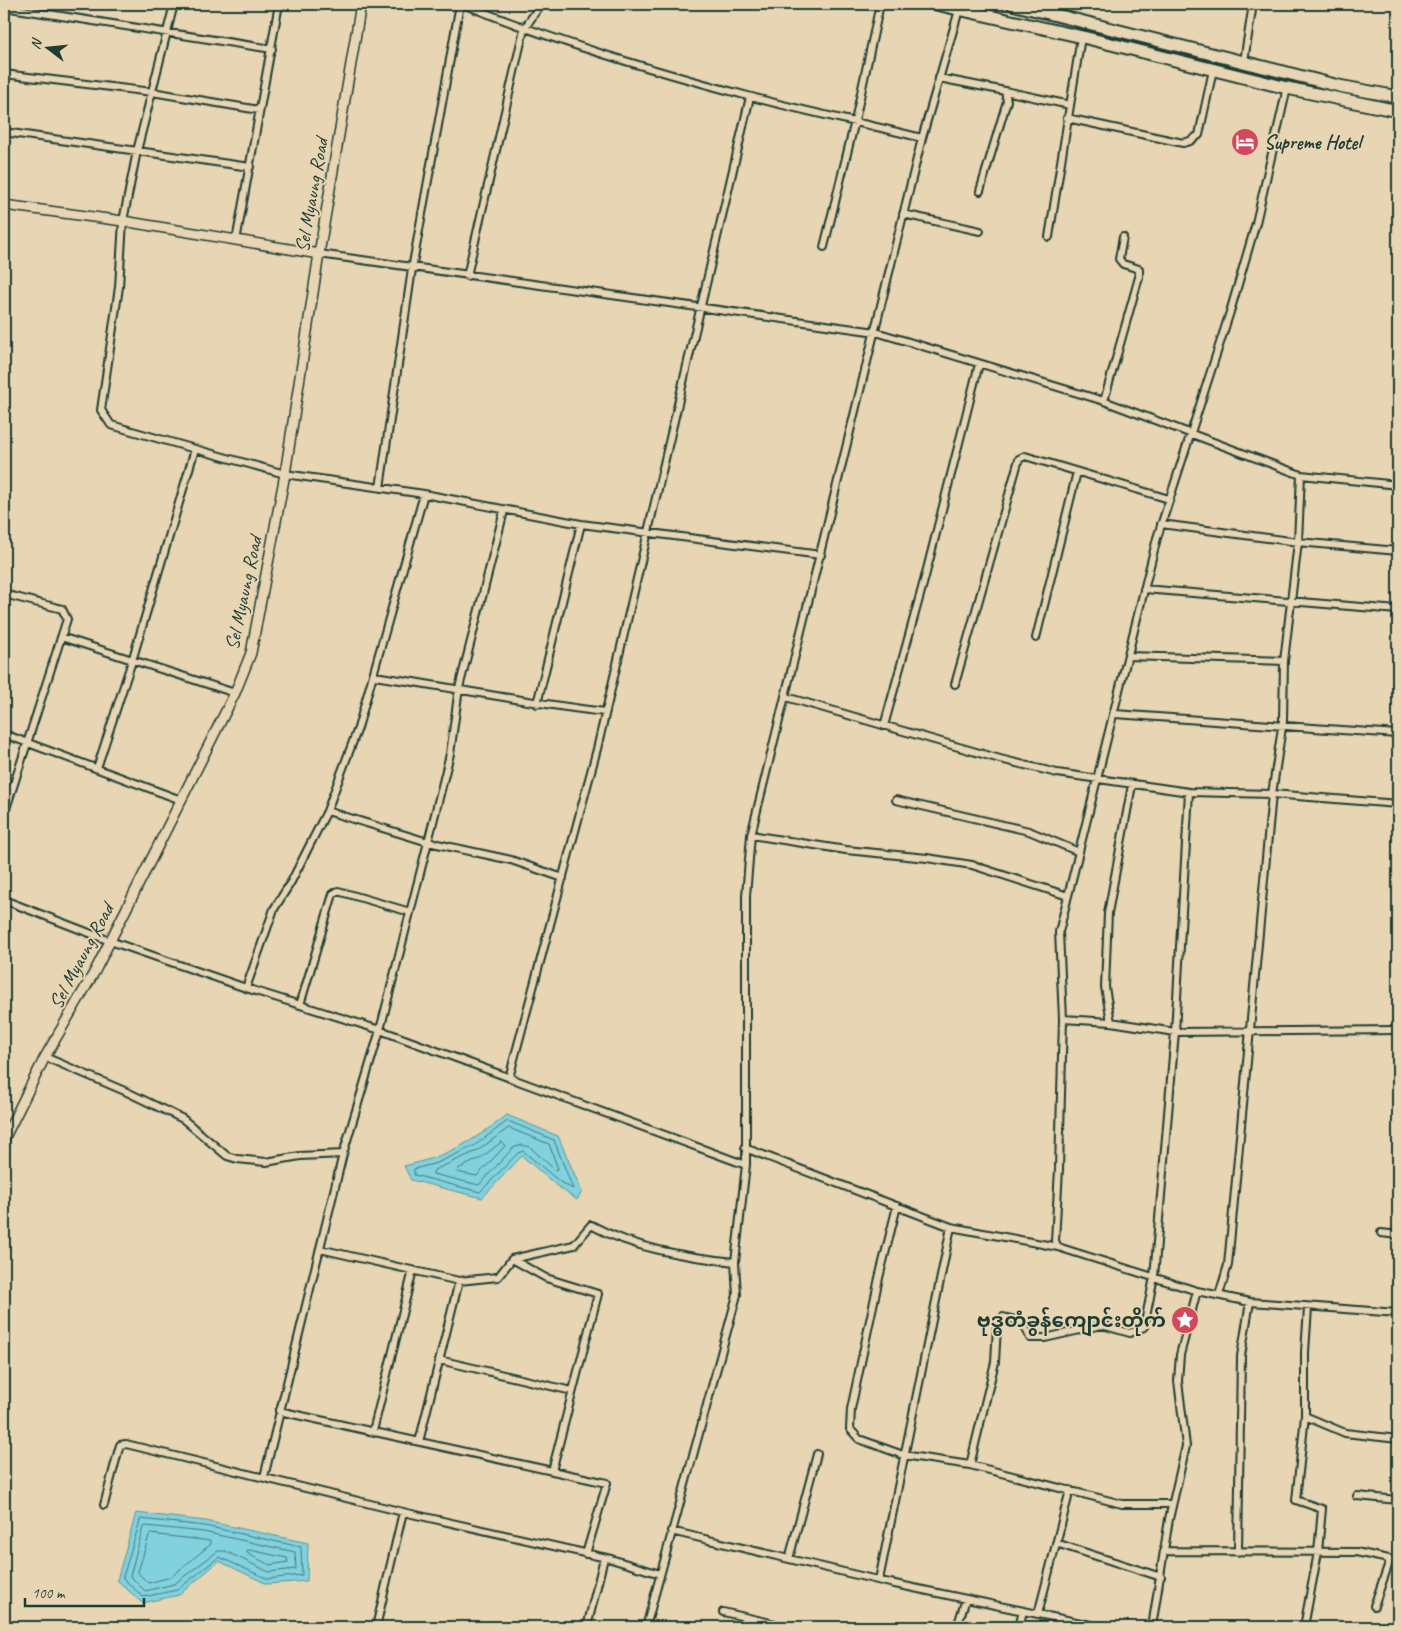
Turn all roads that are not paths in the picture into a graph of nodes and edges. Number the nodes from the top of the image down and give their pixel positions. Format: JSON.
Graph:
{"nodes":[{"id":1,"x":174,"y":4,"type":"edge"},
{"id":2,"x":279,"y":4,"type":"edge"},
{"id":3,"x":361,"y":4,"type":"edge"},
{"id":4,"x":462,"y":4,"type":"edge"},
{"id":5,"x":541,"y":4,"type":"edge"},
{"id":6,"x":880,"y":4,"type":"edge"},
{"id":7,"x":936,"y":4,"type":"edge"},
{"id":8,"x":1012,"y":4,"type":"edge"},
{"id":9,"x":1253,"y":4,"type":"edge"},
{"id":10,"x":4,"y":7,"type":"edge"},
{"id":11,"x":961,"y":7,"type":"edge"},
{"id":12,"x":524,"y":29,"type":"junction"},
{"id":13,"x":167,"y":32,"type":"junction"},
{"id":14,"x":1081,"y":36,"type":"junction"},
{"id":15,"x":272,"y":49,"type":"junction"},
{"id":16,"x":1244,"y":61,"type":"junction"},
{"id":17,"x":1214,"y":70,"type":"junction"},
{"id":18,"x":4,"y":74,"type":"edge"},
{"id":19,"x":939,"y":78,"type":"junction"},
{"id":20,"x":1287,"y":88,"type":"junction"},
{"id":21,"x":1005,"y":91,"type":"junction"},
{"id":22,"x":152,"y":92,"type":"junction"},
{"id":23,"x":750,"y":96,"type":"junction"},
{"id":24,"x":1398,"y":97,"type":"edge"},
{"id":25,"x":1070,"y":105,"type":"junction"},
{"id":26,"x":259,"y":110,"type":"junction"},
{"id":27,"x":1398,"y":111,"type":"edge"},
{"id":28,"x":1067,"y":118,"type":"junction"},
{"id":29,"x":855,"y":120,"type":"junction"},
{"id":30,"x":4,"y":132,"type":"edge"},
{"id":31,"x":922,"y":138,"type":"junction"},
{"id":32,"x":137,"y":151,"type":"junction"},
{"id":33,"x":250,"y":167,"type":"junction"},
{"id":34,"x":980,"y":191,"type":"dead end"},
{"id":35,"x":4,"y":205,"type":"edge"},
{"id":36,"x":904,"y":214,"type":"junction"},
{"id":37,"x":123,"y":221,"type":"junction"},
{"id":38,"x":980,"y":231,"type":"dead end"},
{"id":39,"x":1049,"y":237,"type":"dead end"},
{"id":40,"x":1123,"y":237,"type":"dead end"},
{"id":41,"x":236,"y":241,"type":"junction"},
{"id":42,"x":824,"y":247,"type":"dead end"},
{"id":43,"x":319,"y":254,"type":"junction"},
{"id":44,"x":412,"y":268,"type":"junction"},
{"id":45,"x":467,"y":276,"type":"junction"},
{"id":46,"x":700,"y":307,"type":"junction"},
{"id":47,"x":876,"y":332,"type":"junction"},
{"id":48,"x":979,"y":364,"type":"junction"},
{"id":49,"x":1104,"y":401,"type":"junction"},
{"id":50,"x":1190,"y":432,"type":"junction"},
{"id":51,"x":195,"y":449,"type":"junction"},
{"id":52,"x":1077,"y":472,"type":"junction"},
{"id":53,"x":285,"y":474,"type":"junction"},
{"id":54,"x":1301,"y":475,"type":"junction"},
{"id":55,"x":1398,"y":485,"type":"edge"},
{"id":56,"x":380,"y":488,"type":"junction"},
{"id":57,"x":424,"y":494,"type":"junction"},
{"id":58,"x":1169,"y":499,"type":"junction"},
{"id":59,"x":504,"y":511,"type":"junction"},
{"id":60,"x":581,"y":524,"type":"junction"},
{"id":61,"x":1161,"y":524,"type":"junction"},
{"id":62,"x":649,"y":532,"type":"junction"},
{"id":63,"x":1298,"y":542,"type":"junction"},
{"id":64,"x":1398,"y":551,"type":"edge"},
{"id":65,"x":821,"y":555,"type":"junction"},
{"id":66,"x":1144,"y":589,"type":"junction"},
{"id":67,"x":4,"y":594,"type":"edge"},
{"id":68,"x":1291,"y":602,"type":"junction"},
{"id":69,"x":1398,"y":610,"type":"edge"},
{"id":70,"x":62,"y":637,"type":"junction"},
{"id":71,"x":1036,"y":638,"type":"dead end"},
{"id":72,"x":1128,"y":656,"type":"junction"},
{"id":73,"x":1284,"y":660,"type":"junction"},
{"id":74,"x":132,"y":661,"type":"junction"},
{"id":75,"x":374,"y":676,"type":"junction"},
{"id":76,"x":955,"y":684,"type":"dead end"},
{"id":77,"x":459,"y":688,"type":"junction"},
{"id":78,"x":235,"y":693,"type":"junction"},
{"id":79,"x":786,"y":697,"type":"junction"},
{"id":80,"x":537,"y":704,"type":"junction"},
{"id":81,"x":604,"y":712,"type":"junction"},
{"id":82,"x":1114,"y":714,"type":"junction"},
{"id":83,"x":884,"y":726,"type":"junction"},
{"id":84,"x":1282,"y":726,"type":"junction"},
{"id":85,"x":4,"y":734,"type":"edge"},
{"id":86,"x":1398,"y":734,"type":"edge"},
{"id":87,"x":27,"y":742,"type":"junction"},
{"id":88,"x":97,"y":768,"type":"junction"},
{"id":89,"x":1098,"y":779,"type":"junction"},
{"id":90,"x":1132,"y":784,"type":"junction"},
{"id":91,"x":1189,"y":792,"type":"junction"},
{"id":92,"x":1272,"y":794,"type":"junction"},
{"id":93,"x":181,"y":800,"type":"junction"},
{"id":94,"x":896,"y":800,"type":"dead end"},
{"id":95,"x":1398,"y":804,"type":"edge"},
{"id":96,"x":327,"y":810,"type":"junction"},
{"id":97,"x":4,"y":815,"type":"edge"},
{"id":98,"x":752,"y":835,"type":"junction"},
{"id":99,"x":428,"y":842,"type":"junction"},
{"id":100,"x":1079,"y":852,"type":"junction"},
{"id":101,"x":563,"y":878,"type":"junction"},
{"id":102,"x":1068,"y":896,"type":"junction"},
{"id":103,"x":4,"y":900,"type":"edge"},
{"id":104,"x":410,"y":912,"type":"junction"},
{"id":105,"x":110,"y":941,"type":"junction"},
{"id":106,"x":246,"y":988,"type":"junction"},
{"id":107,"x":300,"y":1005,"type":"junction"},
{"id":108,"x":1063,"y":1019,"type":"junction"},
{"id":109,"x":1111,"y":1022,"type":"junction"},
{"id":110,"x":380,"y":1030,"type":"junction"},
{"id":111,"x":1398,"y":1030,"type":"edge"},
{"id":112,"x":1175,"y":1032,"type":"junction"},
{"id":113,"x":1251,"y":1033,"type":"junction"},
{"id":114,"x":45,"y":1057,"type":"junction"},
{"id":115,"x":509,"y":1078,"type":"junction"},
{"id":116,"x":4,"y":1138,"type":"edge"},
{"id":117,"x":745,"y":1148,"type":"junction"},
{"id":118,"x":343,"y":1154,"type":"junction"},
{"id":119,"x":746,"y":1165,"type":"junction"},
{"id":120,"x":897,"y":1206,"type":"junction"},
{"id":121,"x":951,"y":1227,"type":"junction"},
{"id":122,"x":1381,"y":1233,"type":"dead end"},
{"id":123,"x":1398,"y":1235,"type":"edge"},
{"id":124,"x":1058,"y":1247,"type":"junction"},
{"id":125,"x":320,"y":1249,"type":"junction"},
{"id":126,"x":512,"y":1259,"type":"junction"},
{"id":127,"x":736,"y":1262,"type":"junction"},
{"id":128,"x":413,"y":1270,"type":"junction"},
{"id":129,"x":1154,"y":1278,"type":"junction"},
{"id":130,"x":458,"y":1281,"type":"junction"},
{"id":131,"x":1197,"y":1291,"type":"junction"},
{"id":132,"x":1219,"y":1295,"type":"junction"},
{"id":133,"x":1250,"y":1302,"type":"junction"},
{"id":134,"x":1308,"y":1308,"type":"junction"},
{"id":135,"x":1398,"y":1313,"type":"edge"},
{"id":136,"x":439,"y":1360,"type":"junction"},
{"id":137,"x":572,"y":1390,"type":"junction"},
{"id":138,"x":279,"y":1410,"type":"junction"},
{"id":139,"x":1305,"y":1416,"type":"junction"},
{"id":140,"x":374,"y":1431,"type":"junction"},
{"id":141,"x":1398,"y":1439,"type":"edge"},
{"id":142,"x":419,"y":1442,"type":"junction"},
{"id":143,"x":817,"y":1454,"type":"dead end"},
{"id":144,"x":903,"y":1455,"type":"junction"},
{"id":145,"x":970,"y":1465,"type":"junction"},
{"id":146,"x":552,"y":1471,"type":"junction"},
{"id":147,"x":264,"y":1477,"type":"junction"},
{"id":148,"x":1070,"y":1490,"type":"junction"},
{"id":149,"x":1357,"y":1496,"type":"dead end"},
{"id":150,"x":1398,"y":1500,"type":"edge"},
{"id":151,"x":1172,"y":1504,"type":"junction"},
{"id":152,"x":104,"y":1506,"type":"dead end"},
{"id":153,"x":403,"y":1512,"type":"junction"},
{"id":154,"x":671,"y":1531,"type":"junction"},
{"id":155,"x":1056,"y":1543,"type":"junction"},
{"id":156,"x":1164,"y":1551,"type":"junction"},
{"id":157,"x":1238,"y":1552,"type":"junction"},
{"id":158,"x":1318,"y":1552,"type":"junction"},
{"id":159,"x":586,"y":1554,"type":"junction"},
{"id":160,"x":604,"y":1558,"type":"junction"},
{"id":161,"x":789,"y":1559,"type":"junction"},
{"id":162,"x":1390,"y":1560,"type":"junction"},
{"id":163,"x":1398,"y":1561,"type":"edge"},
{"id":164,"x":660,"y":1574,"type":"junction"},
{"id":165,"x":1160,"y":1577,"type":"junction"},
{"id":166,"x":879,"y":1580,"type":"junction"},
{"id":167,"x":966,"y":1599,"type":"junction"},
{"id":168,"x":1374,"y":1606,"type":"dead end"},
{"id":169,"x":1023,"y":1611,"type":"junction"},
{"id":170,"x":723,"y":1612,"type":"dead end"},
{"id":171,"x":1038,"y":1614,"type":"junction"},
{"id":172,"x":4,"y":1625,"type":"edge"},
{"id":173,"x":1086,"y":1626,"type":"edge"},
{"id":174,"x":16,"y":1627,"type":"edge"},
{"id":175,"x":376,"y":1627,"type":"edge"},
{"id":176,"x":587,"y":1627,"type":"edge"},
{"id":177,"x":646,"y":1627,"type":"edge"},
{"id":178,"x":788,"y":1627,"type":"edge"},
{"id":179,"x":957,"y":1627,"type":"edge"},
{"id":180,"x":1019,"y":1627,"type":"edge"},
{"id":181,"x":1100,"y":1627,"type":"edge"},
{"id":182,"x":1152,"y":1627,"type":"edge"},
{"id":183,"x":1304,"y":1627,"type":"edge"}],
"edges":[{"from":1,"to":13,"type":"street"},
{"from":2,"to":15,"type":"street"},
{"from":3,"to":43,"type":"main road","name":"Sel Myaung Road"},
{"from":4,"to":12,"type":"street"},
{"from":4,"to":44,"type":"street"},
{"from":5,"to":12,"type":"street"},
{"from":6,"to":29,"type":"street"},
{"from":7,"to":11,"type":"highway"},
{"from":8,"to":16,"type":"highway"},
{"from":9,"to":16,"type":"street"},
{"from":10,"to":13,"type":"street"},
{"from":11,"to":14,"type":"highway"},
{"from":11,"to":19,"type":"street"},
{"from":12,"to":23,"type":"street"},
{"from":12,"to":45,"type":"street"},
{"from":13,"to":15,"type":"street"},
{"from":13,"to":22,"type":"street"},
{"from":14,"to":17,"type":"highway"},
{"from":14,"to":25,"type":"street"},
{"from":15,"to":26,"type":"street"},
{"from":16,"to":24,"type":"highway"},
{"from":17,"to":20,"type":"highway"},
{"from":17,"to":28,"type":"street"},
{"from":18,"to":22,"type":"street"},
{"from":19,"to":21,"type":"street"},
{"from":19,"to":31,"type":"street"},
{"from":20,"to":27,"type":"highway"},
{"from":20,"to":50,"type":"street"},
{"from":21,"to":25,"type":"street"},
{"from":21,"to":34,"type":"street"},
{"from":22,"to":26,"type":"street"},
{"from":22,"to":32,"type":"street"},
{"from":23,"to":29,"type":"street"},
{"from":23,"to":46,"type":"street"},
{"from":25,"to":28,"type":"street"},
{"from":26,"to":33,"type":"street"},
{"from":28,"to":39,"type":"street"},
{"from":29,"to":31,"type":"street"},
{"from":29,"to":42,"type":"street"},
{"from":30,"to":32,"type":"street"},
{"from":31,"to":36,"type":"street"},
{"from":32,"to":33,"type":"street"},
{"from":32,"to":37,"type":"street"},
{"from":33,"to":41,"type":"street"},
{"from":35,"to":37,"type":"main road"},
{"from":36,"to":38,"type":"street"},
{"from":36,"to":47,"type":"street"},
{"from":37,"to":41,"type":"main road"},
{"from":37,"to":51,"type":"street"},
{"from":40,"to":49,"type":"street"},
{"from":41,"to":43,"type":"main road"},
{"from":43,"to":44,"type":"street"},
{"from":43,"to":53,"type":"main road","name":"Sel Myaung Road"},
{"from":44,"to":45,"type":"street"},
{"from":44,"to":56,"type":"street"},
{"from":45,"to":46,"type":"street"},
{"from":46,"to":47,"type":"street"},
{"from":46,"to":62,"type":"street"},
{"from":47,"to":48,"type":"street"},
{"from":47,"to":65,"type":"street"},
{"from":48,"to":49,"type":"street"},
{"from":48,"to":83,"type":"street"},
{"from":49,"to":50,"type":"street"},
{"from":50,"to":54,"type":"street"},
{"from":50,"to":58,"type":"street"},
{"from":51,"to":53,"type":"street"},
{"from":51,"to":74,"type":"street"},
{"from":52,"to":58,"type":"street"},
{"from":52,"to":71,"type":"street"},
{"from":52,"to":76,"type":"street"},
{"from":53,"to":56,"type":"street"},
{"from":53,"to":78,"type":"main road","name":"Sel Myaung Road"},
{"from":54,"to":55,"type":"street"},
{"from":54,"to":63,"type":"street"},
{"from":56,"to":57,"type":"street"},
{"from":57,"to":59,"type":"street"},
{"from":57,"to":75,"type":"street"},
{"from":58,"to":61,"type":"street"},
{"from":59,"to":60,"type":"street"},
{"from":59,"to":77,"type":"street"},
{"from":60,"to":62,"type":"street"},
{"from":60,"to":80,"type":"street"},
{"from":61,"to":63,"type":"street"},
{"from":61,"to":66,"type":"street"},
{"from":62,"to":65,"type":"street"},
{"from":62,"to":81,"type":"street"},
{"from":63,"to":64,"type":"street"},
{"from":63,"to":68,"type":"street"},
{"from":65,"to":79,"type":"street"},
{"from":66,"to":68,"type":"street"},
{"from":66,"to":72,"type":"street"},
{"from":67,"to":70,"type":"street"},
{"from":68,"to":69,"type":"street"},
{"from":68,"to":73,"type":"street"},
{"from":70,"to":74,"type":"street"},
{"from":70,"to":87,"type":"street"},
{"from":72,"to":73,"type":"street"},
{"from":72,"to":82,"type":"street"},
{"from":73,"to":84,"type":"street"},
{"from":74,"to":78,"type":"street"},
{"from":74,"to":88,"type":"street"},
{"from":75,"to":77,"type":"street"},
{"from":75,"to":96,"type":"street"},
{"from":77,"to":80,"type":"street"},
{"from":77,"to":99,"type":"street"},
{"from":78,"to":93,"type":"main road","name":"Sel Myaung Road"},
{"from":79,"to":83,"type":"street"},
{"from":79,"to":98,"type":"street"},
{"from":80,"to":81,"type":"street"},
{"from":81,"to":101,"type":"street"},
{"from":82,"to":84,"type":"street"},
{"from":82,"to":89,"type":"street"},
{"from":83,"to":89,"type":"street"},
{"from":84,"to":86,"type":"street"},
{"from":84,"to":92,"type":"street"},
{"from":85,"to":87,"type":"street"},
{"from":87,"to":88,"type":"street"},
{"from":87,"to":97,"type":"street"},
{"from":88,"to":93,"type":"street"},
{"from":89,"to":90,"type":"street"},
{"from":89,"to":100,"type":"street"},
{"from":90,"to":91,"type":"street"},
{"from":90,"to":109,"type":"street"},
{"from":91,"to":92,"type":"street"},
{"from":91,"to":112,"type":"street"},
{"from":92,"to":95,"type":"street"},
{"from":92,"to":113,"type":"street"},
{"from":93,"to":105,"type":"main road","name":"Sel Myaung Road"},
{"from":94,"to":100,"type":"street"},
{"from":96,"to":99,"type":"street"},
{"from":96,"to":106,"type":"street"},
{"from":98,"to":102,"type":"street"},
{"from":98,"to":117,"type":"street"},
{"from":99,"to":101,"type":"street"},
{"from":99,"to":104,"type":"street"},
{"from":100,"to":102,"type":"street"},
{"from":101,"to":115,"type":"street"},
{"from":102,"to":108,"type":"street"},
{"from":103,"to":105,"type":"street"},
{"from":104,"to":107,"type":"street"},
{"from":104,"to":110,"type":"street"},
{"from":105,"to":106,"type":"street"},
{"from":105,"to":114,"type":"main road","name":"Sel Myaung Road"},
{"from":106,"to":107,"type":"street"},
{"from":107,"to":110,"type":"street"},
{"from":108,"to":109,"type":"street"},
{"from":108,"to":124,"type":"street"},
{"from":109,"to":112,"type":"street"},
{"from":110,"to":115,"type":"street"},
{"from":110,"to":118,"type":"street"},
{"from":111,"to":113,"type":"street"},
{"from":112,"to":113,"type":"street"},
{"from":112,"to":129,"type":"street"},
{"from":113,"to":132,"type":"street"},
{"from":114,"to":116,"type":"main road","name":"Sel Myaung Road"},
{"from":114,"to":118,"type":"street"},
{"from":115,"to":119,"type":"street"},
{"from":117,"to":119,"type":"street"},
{"from":117,"to":120,"type":"street"},
{"from":118,"to":125,"type":"street"},
{"from":119,"to":127,"type":"street"},
{"from":120,"to":121,"type":"street"},
{"from":120,"to":144,"type":"street"},
{"from":121,"to":124,"type":"street"},
{"from":121,"to":144,"type":"street"},
{"from":122,"to":123,"type":"street"},
{"from":124,"to":129,"type":"street"},
{"from":125,"to":128,"type":"street"},
{"from":125,"to":138,"type":"street"},
{"from":126,"to":127,"type":"street"},
{"from":126,"to":130,"type":"street"},
{"from":126,"to":137,"type":"street"},
{"from":127,"to":154,"type":"street"},
{"from":128,"to":130,"type":"street"},
{"from":128,"to":140,"type":"street"},
{"from":129,"to":131,"type":"street"},
{"from":129,"to":145,"type":"street"},
{"from":130,"to":136,"type":"street"},
{"from":131,"to":132,"type":"street"},
{"from":131,"to":151,"type":"street"},
{"from":132,"to":133,"type":"street"},
{"from":133,"to":134,"type":"street"},
{"from":133,"to":157,"type":"street"},
{"from":134,"to":135,"type":"street"},
{"from":134,"to":139,"type":"street"},
{"from":136,"to":137,"type":"street"},
{"from":136,"to":142,"type":"street"},
{"from":137,"to":146,"type":"street"},
{"from":138,"to":140,"type":"street"},
{"from":138,"to":147,"type":"street"},
{"from":139,"to":141,"type":"street"},
{"from":139,"to":158,"type":"street"},
{"from":140,"to":142,"type":"street"},
{"from":142,"to":146,"type":"street"},
{"from":143,"to":161,"type":"street"},
{"from":144,"to":145,"type":"street"},
{"from":144,"to":166,"type":"street"},
{"from":145,"to":148,"type":"street"},
{"from":146,"to":159,"type":"street"},
{"from":147,"to":152,"type":"street"},
{"from":147,"to":153,"type":"street"},
{"from":148,"to":151,"type":"street"},
{"from":148,"to":155,"type":"street"},
{"from":149,"to":150,"type":"street"},
{"from":151,"to":156,"type":"street"},
{"from":153,"to":159,"type":"street"},
{"from":153,"to":175,"type":"street"},
{"from":154,"to":161,"type":"street"},
{"from":154,"to":164,"type":"street"},
{"from":155,"to":165,"type":"street"},
{"from":155,"to":171,"type":"street"},
{"from":156,"to":157,"type":"street"},
{"from":156,"to":165,"type":"street"},
{"from":157,"to":158,"type":"street"},
{"from":158,"to":162,"type":"street"},
{"from":158,"to":183,"type":"street"},
{"from":159,"to":160,"type":"street"},
{"from":160,"to":164,"type":"street"},
{"from":160,"to":176,"type":"street"},
{"from":161,"to":166,"type":"street"},
{"from":162,"to":163,"type":"street"},
{"from":162,"to":168,"type":"street"},
{"from":164,"to":177,"type":"street"},
{"from":165,"to":182,"type":"street"},
{"from":166,"to":167,"type":"street"},
{"from":167,"to":169,"type":"street"},
{"from":167,"to":179,"type":"street"},
{"from":169,"to":171,"type":"street"},
{"from":169,"to":180,"type":"street"},
{"from":170,"to":178,"type":"street"},
{"from":171,"to":173,"type":"street"},
{"from":172,"to":174,"type":"street"},
{"from":173,"to":181,"type":"street"}]}
